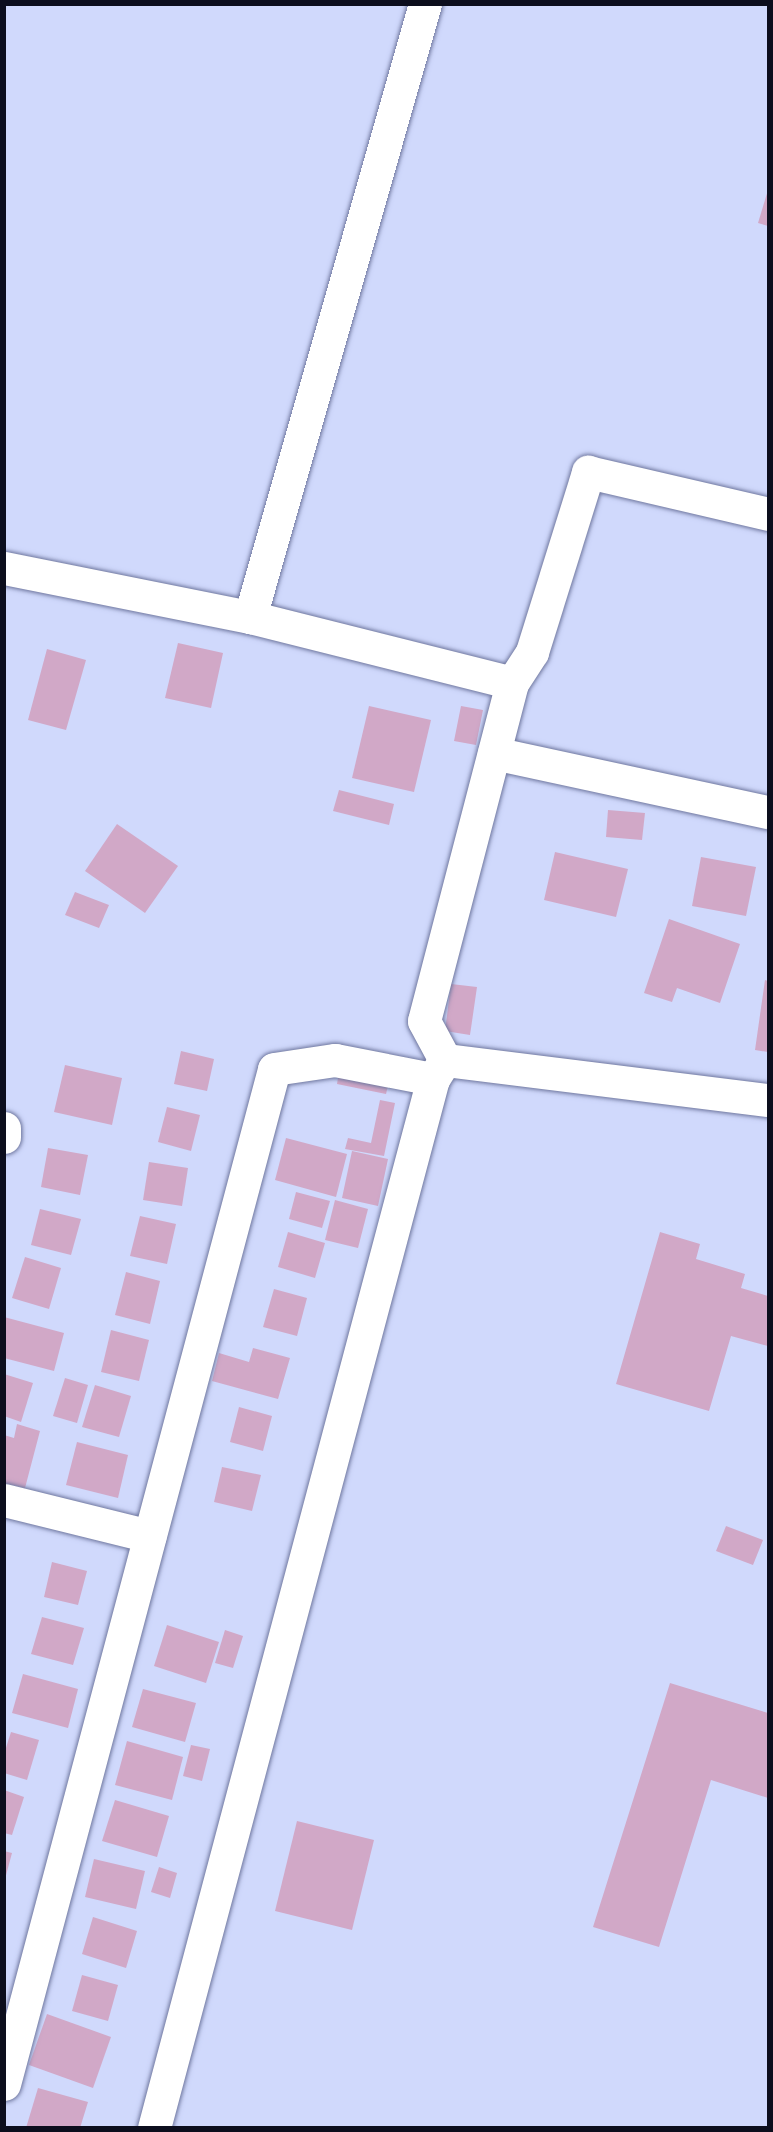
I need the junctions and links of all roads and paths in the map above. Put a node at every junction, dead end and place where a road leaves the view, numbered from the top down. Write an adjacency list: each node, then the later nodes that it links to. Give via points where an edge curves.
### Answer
1 (425, 4): 4 (street)
2 (768, 514): 5 (street, via 588,472 532,652)
3 (4, 568): 4 (street)
4 (250, 617): 5 (street)
5 (513, 683): 6 (street)
6 (494, 753): 7 (street); 8 (street, via 424,1021)
7 (768, 812)
8 (439, 1069): 9 (street); 13 (street, via 335,1060 274,1069); 15 (street)
9 (768, 1100)
10 (4, 1128): 11 (street)
11 (4, 1137)
12 (4, 1500): 13 (street)
13 (150, 1536): 14 (street)
14 (4, 2084)
15 (154, 2127)

